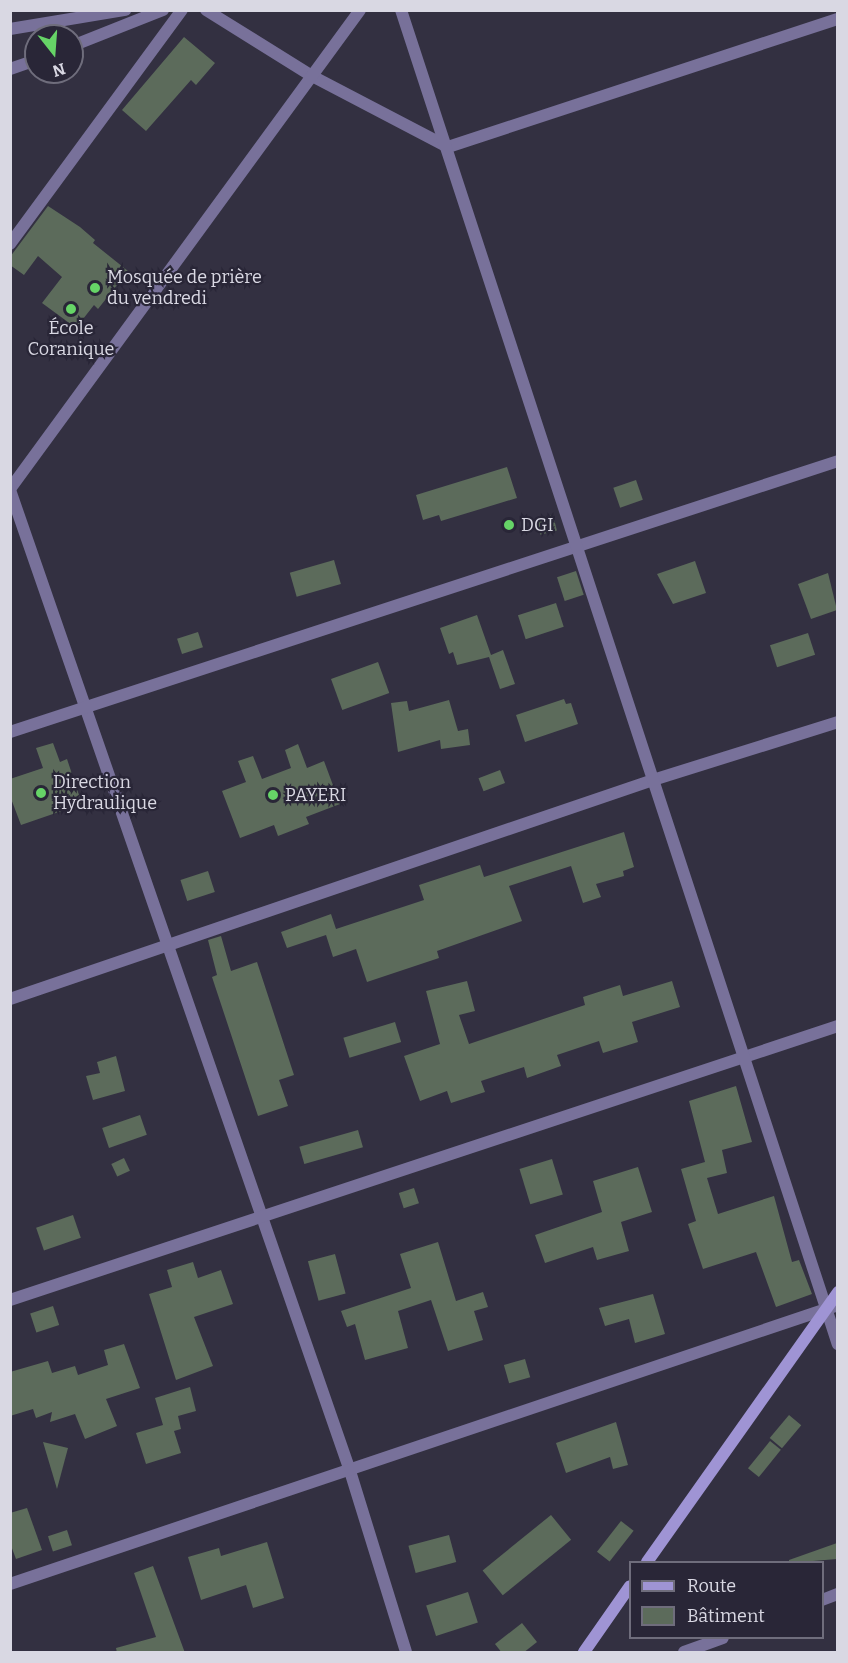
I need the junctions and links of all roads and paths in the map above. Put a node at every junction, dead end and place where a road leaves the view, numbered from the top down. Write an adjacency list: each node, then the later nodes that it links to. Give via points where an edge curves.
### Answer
1 (125, 10): 8 (street)
2 (163, 10): 9 (street)
3 (182, 10): 12 (street)
4 (206, 10): 10 (street)
5 (360, 10): 10 (street)
6 (401, 10): 11 (street)
7 (837, 20): 11 (street)
8 (10, 29)
9 (84, 41)
10 (312, 76): 11 (street); 14 (street)
11 (448, 147): 15 (street)
12 (10, 244)
13 (837, 461): 15 (street)
14 (10, 490): 16 (street)
15 (578, 543): 16 (street); 19 (street)
16 (87, 711): 18 (street); 20 (street)
17 (837, 722): 19 (street)
18 (10, 732)
19 (653, 780): 20 (street); 23 (street)
20 (168, 945): 21 (street); 24 (street)
21 (10, 999)
22 (837, 1026): 23 (street)
23 (743, 1058): 24 (street); 27 (street)
24 (262, 1217): 26 (street); 29 (street)
25 (837, 1292): 27 (main road)
26 (10, 1300)
27 (831, 1306): 28 (street); 29 (street); 30 (main road)
28 (837, 1344)
29 (350, 1471): 31 (street); 34 (street)
30 (648, 1561)
31 (10, 1584)
32 (629, 1587): 35 (main road)
33 (720, 1639): 36 (street)
34 (406, 1653)
35 (584, 1653)
36 (684, 1653)

